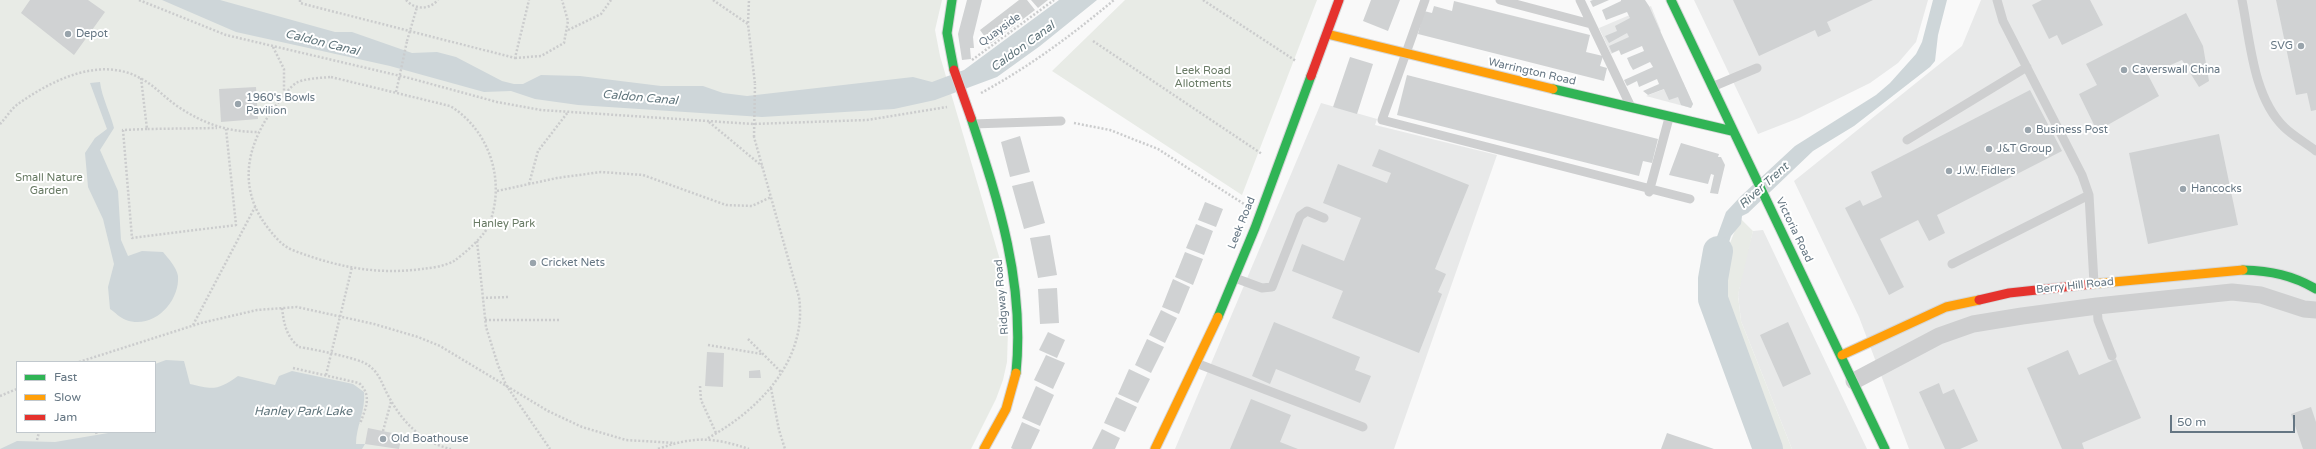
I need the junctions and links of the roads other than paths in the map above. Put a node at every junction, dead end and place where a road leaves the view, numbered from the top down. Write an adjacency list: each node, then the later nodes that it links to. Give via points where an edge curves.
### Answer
1 (952, 0): 17 (main road, Ridgway Road, bridge, via 947,33 954,70)
2 (1339, 0): 10 (main road, Leek Road)
3 (1425, 0): 11 (lane)
4 (1500, 0): 9 (lane)
5 (1580, 0): 9 (lane)
6 (1671, 0): 14 (main road, Victoria Road)
7 (1997, 0): 12 (lane, via 2003,21)
8 (2242, 0): 21 (lane, via 2259,85 2268,107 2284,127)
9 (1591, 24): 15 (lane)
10 (1326, 34): 11 (main road, Warrington Road); 27 (main road, Leek Road)
11 (1405, 54): 15 (main road, Warrington Road); 22 (lane, via 1382,120)
12 (2027, 67): 20 (lane); 23 (lane, via 2082,175)
13 (1757, 68): 14 (lane)
14 (1712, 87): 19 (main road, Victoria Road)
15 (1632, 108): 16 (main road, Warrington Road)
16 (1670, 118): 19 (main road, Warrington Road); 22 (lane)
17 (972, 121): 18 (lane); 37 (main road, Ridgway Road, via 1009,246 1015,279 1018,324 1018,356 1012,389 1006,408)
18 (1061, 121)
19 (1732, 130): 32 (main road, Victoria Road)
20 (1906, 140)
21 (2316, 151)
22 (1649, 190): 24 (lane)
23 (2089, 196): 26 (lane); 28 (lane)
24 (1690, 199)
25 (1324, 218): 27 (lane, via 1307,211 1300,216 1272,287 1262,288)
26 (1952, 264)
27 (1233, 277): 34 (main road, Leek Road)
28 (2094, 284): 29 (main road, Berry Hill Road, via 2232,268 2272,271 2299,279); 32 (main road, Berry Hill Road, via 2009,293 1946,307)
29 (2316, 288)
30 (2097, 306): 31 (street, Berry Hill Road, via 2232,292 2261,295 2304,310); 33 (lane, via 2098,320); 35 (street, Berry Hill Road, via 1973,324 1939,336)
31 (2316, 310)
32 (1842, 355): 35 (main road, Victoria Road)
33 (2112, 356)
34 (1196, 363): 36 (lane); 38 (main road, Leek Road)
35 (1854, 381): 39 (main road, Victoria Road)
36 (1363, 426)
37 (984, 449)
38 (1155, 449)
39 (1885, 449)

